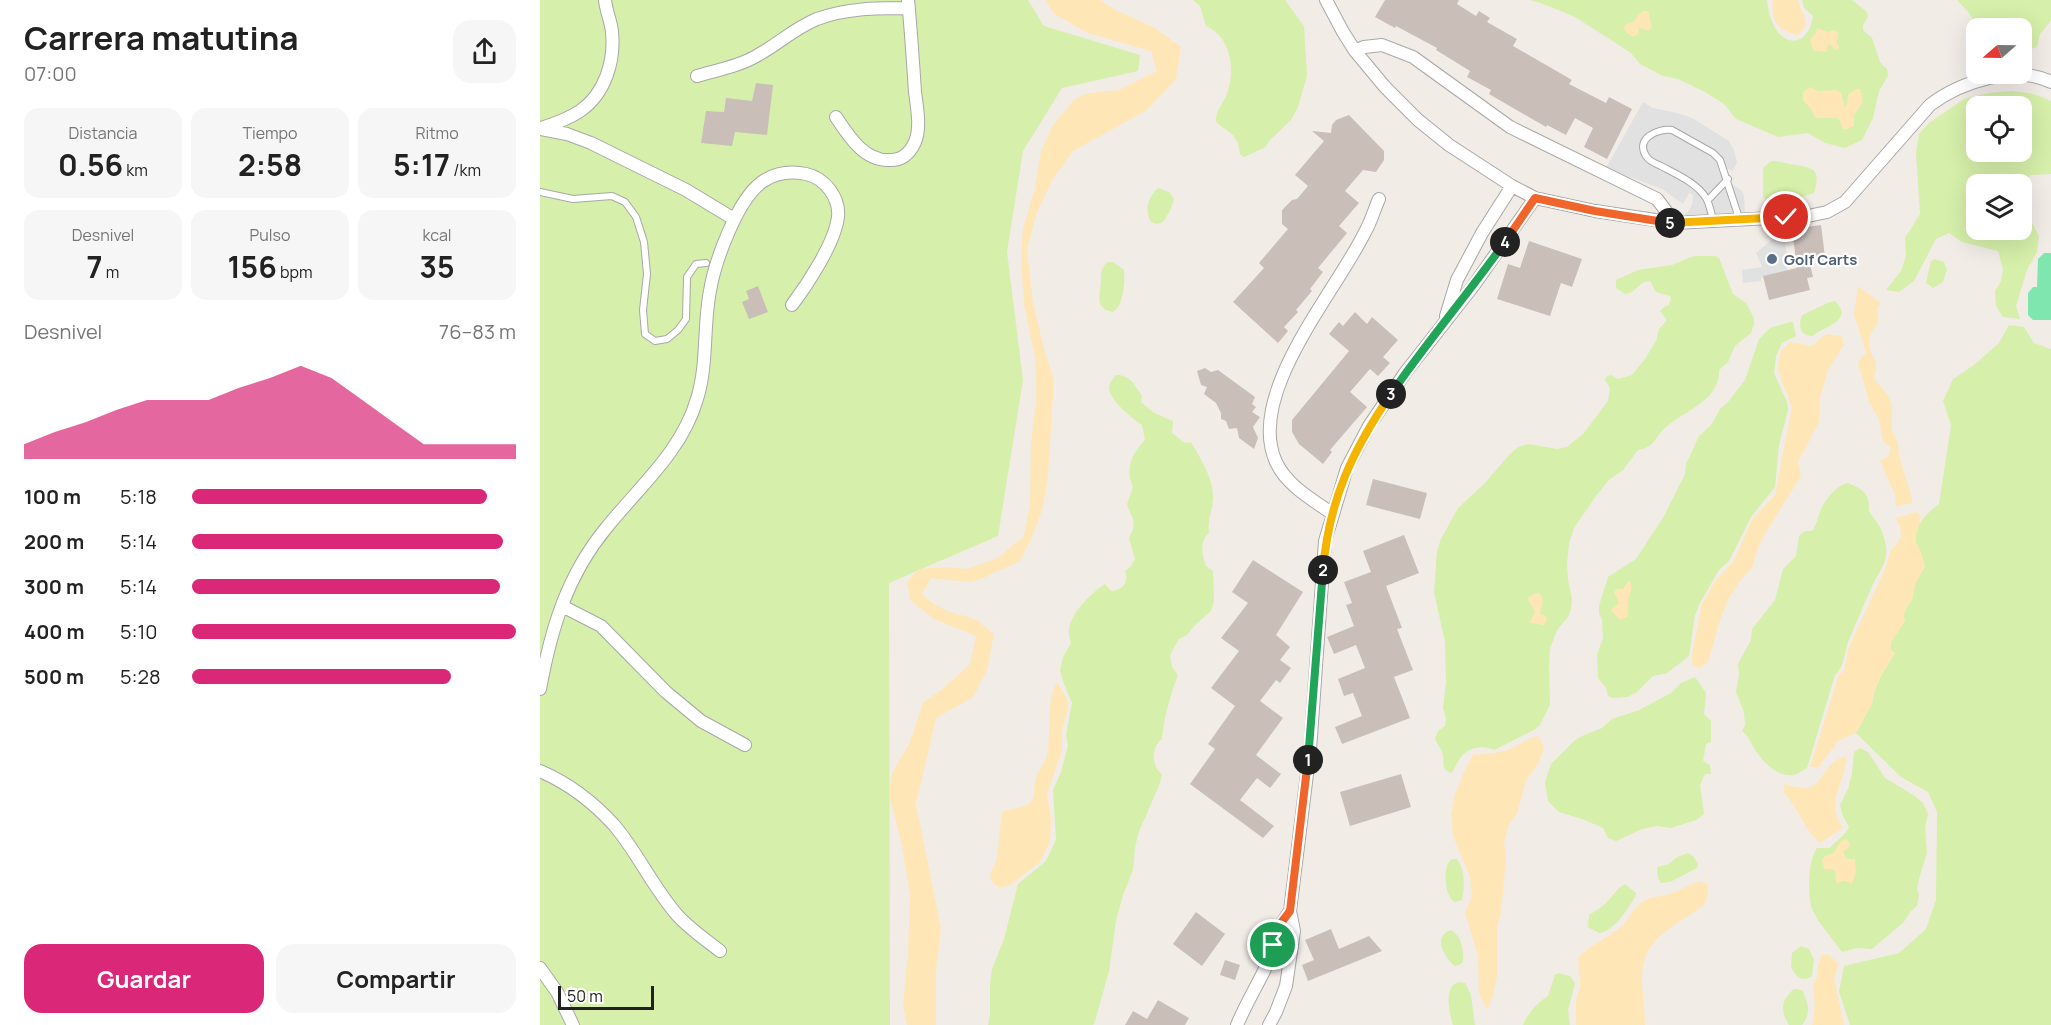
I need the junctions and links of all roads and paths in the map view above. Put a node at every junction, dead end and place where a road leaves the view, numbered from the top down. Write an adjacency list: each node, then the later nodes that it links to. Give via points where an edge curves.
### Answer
1 (605, 0): 8 (street, via 613,53 602,87 580,111)
2 (1326, 0): 4 (street)
3 (908, 4): 5 (street, via 818,19 791,31 755,57); 7 (street, via 917,118 916,141 908,154 879,161 864,152)
4 (1356, 51): 10 (street, via 1418,120); 18 (street, via 1382,45 1413,57 1510,128 1657,200)
5 (697, 76)
6 (2051, 82): 15 (street, via 2013,75 1954,89 1930,105 1836,208 1808,216)
7 (836, 117)
8 (540, 129): 16 (street, via 591,143 686,190)
9 (1728, 179): 14 (lane); 14 (lane, via 1713,153 1671,130 1650,135 1644,148 1650,161 1694,185); 15 (lane)
10 (1512, 186): 12 (street); 21 (street, via 1457,280)
11 (540, 192): 19 (lane, via 573,199 612,196 625,202 636,218 644,242 645,334 655,341 667,339 686,319 687,277 696,264)
12 (1535, 198): 18 (street); 21 (street)
13 (1379, 199): 22 (street, via 1365,232 1278,385 1270,420 1270,443 1276,463 1289,482)
14 (1708, 200): 17 (lane)
15 (1740, 218): 17 (street)
16 (734, 219): 20 (street, via 761,182 779,174 806,174 830,190 838,218 815,271); 23 (street, via 716,262 698,398 686,429 655,473 587,554)
17 (1713, 220): 18 (street)
18 (1675, 223)
19 (706, 263)
20 (792, 306)
21 (1442, 326): 22 (street, via 1369,426 1347,468)
22 (1333, 514): 27 (street, via 1326,541 1310,750)
23 (562, 606): 24 (street, via 550,639); 25 (street, via 601,626 666,693 701,721)
24 (540, 689)
25 (745, 744)
26 (540, 771): 28 (street, via 584,796 614,826 679,917)
27 (1290, 911): 31 (street, via 1281,923); 32 (street, via 1294,931 1286,986)
28 (720, 951)
29 (540, 968): 30 (street)
30 (573, 1025)
31 (1238, 1025)
32 (1269, 1025)

